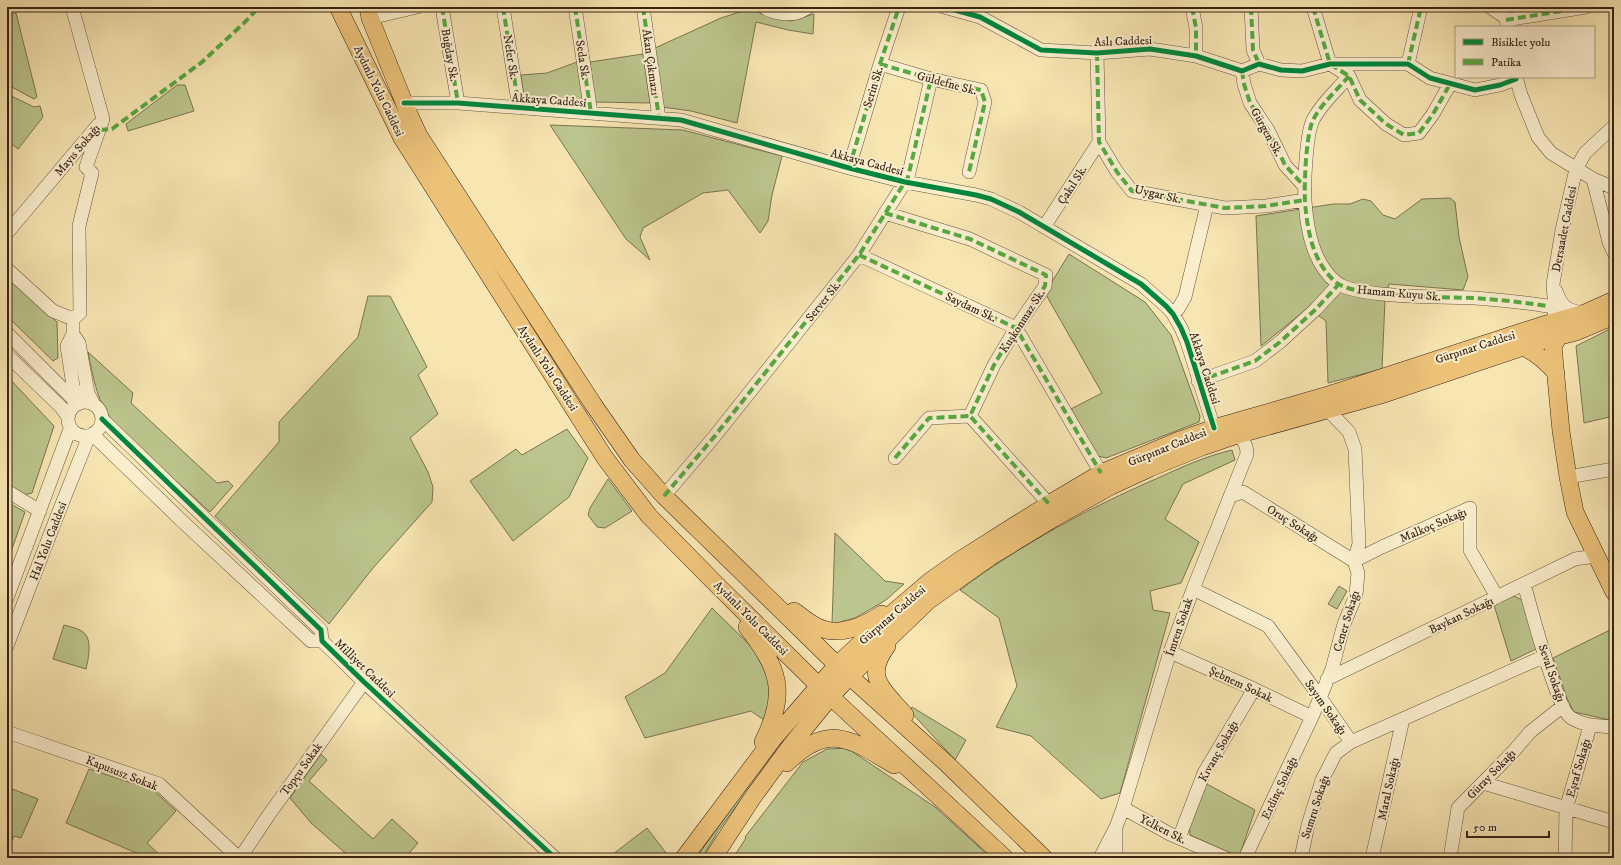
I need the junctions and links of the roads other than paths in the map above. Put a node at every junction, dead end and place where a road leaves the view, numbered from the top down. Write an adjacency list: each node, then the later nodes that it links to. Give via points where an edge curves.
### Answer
1 (72, 7): 36 (street, Mayıs Sokağı)
2 (338, 7): 98 (main road, Aydınlı Yolu Caddesi, via 402,138 605,458 649,516)
3 (417, 7): 18 (street)
4 (442, 7): 32 (street, Buğday Sk.)
5 (503, 7): 33 (street, Nefer Sk.)
6 (575, 7): 34 (street, Seda Sk.)
7 (643, 7): 35 (street, Akan Çıkmazı)
8 (764, 7): 9 (street, via 782,13 797,13)
9 (809, 7)
10 (899, 7): 22 (street, Serin Sk.)
11 (944, 7): 20 (street, Aslı Caddesi, via 980,17 1041,50)
12 (1192, 7): 21 (street, via 1196,28)
13 (1251, 7): 23 (street, via 1253,50)
14 (1313, 7): 24 (street)
15 (1421, 7): 25 (street)
16 (1490, 7): 19 (street, via 1506,18)
17 (1586, 7): 19 (street)
18 (369, 12): 31 (main road, Aydınlı Yolu Caddesi)
19 (1507, 24)
20 (1097, 53): 21 (street, Aslı Caddesi, via 1150,49); 38 (street, Uygar Sk.)
21 (1196, 56): 26 (street, Aslı Caddesi)
22 (880, 64): 29 (street, Güldefne Sk.); 39 (street, Serin Sk.)
23 (1259, 64): 24 (street, via 1281,70 1302,71); 26 (street)
24 (1330, 64): 25 (street); 27 (street)
25 (1408, 64): 30 (street, via 1430,78)
26 (1242, 71): 44 (street, Gürgen Sk., via 1250,102 1285,164)
27 (1349, 76): 30 (street, via 1360,100 1386,124 1404,135 1420,133); 44 (street, Hamam Kuyu Sk., via 1312,122)
28 (1516, 78): 30 (street, via 1500,85 1475,90); 40 (street, via 1538,137 1550,153)
29 (931, 79): 41 (street, Güldefne Sk., via 981,90 985,102); 43 (street, Server Sk.)
30 (1450, 84)
31 (404, 103): 32 (street, Akkaya Caddesi); 89 (main road, Aydınlı Yolu Caddesi, via 419,136 593,404 632,460)
32 (458, 103): 33 (street, Akkaya Caddesi)
33 (519, 108): 34 (street, Akkaya Caddesi)
34 (591, 113): 35 (street, Akkaya Caddesi)
35 (659, 118): 39 (street, Akkaya Caddesi, via 691,122)
36 (103, 119): 50 (street, Mayıs Sokağı); 60 (street, via 86,167 92,172 79,226 80,313)
37 (1614, 126): 40 (street, Dersaadet Caddesi, via 1585,153)
38 (1099, 142): 47 (street, Uygar Sk., via 1132,191); 49 (street, Çakıl Sk.)
39 (849, 168): 43 (street, Akkaya Caddesi)
40 (1576, 170): 42 (street); 55 (street, Dersaadet Caddesi)
41 (969, 172)
42 (1592, 179): 45 (street); 51 (street)
43 (905, 182): 48 (street, Server Sk.); 49 (street, Akkaya Caddesi, via 976,195 1019,212)
44 (1304, 186): 46 (street, Hamam Kuyu Sk.)
45 (1614, 188)
46 (1305, 200): 47 (street, Uygar Sk., via 1266,206 1225,208); 54 (street, Hamam Kuyu Sk., via 1313,248 1326,271)
47 (1207, 205): 58 (street, via 1186,297)
48 (885, 213): 52 (street, Server Sk.); 62 (street, Kuşkonmaz Sk., via 970,239 1046,275 1045,286)
49 (1044, 227): 58 (street, Akkaya Caddesi, via 1141,284)
50 (7, 233)
51 (1614, 253)
52 (859, 255): 62 (street, Saydam Sk.); 89 (street, Server Sk.)
53 (7, 269): 60 (street, via 53,312)
54 (1339, 284): 57 (street, Hamam Kuyu Sk., via 1356,290 1391,294 1476,298); 70 (street, via 1316,309 1255,361)
55 (1553, 284): 57 (street); 61 (street, via 1560,302 1572,311); 66 (street, Dersaadet Caddesi)
56 (1614, 300): 61 (main road, Gürpınar Caddesi)
57 (1547, 306): 63 (street)
58 (1173, 314): 70 (street, Akkaya Caddesi, via 1187,342)
59 (1614, 316): 61 (main road, Gürpınar Caddesi)
60 (73, 320): 65 (street)
61 (1578, 321): 66 (main road, Gürpınar Caddesi); 79 (main road, Dersaadet Caddesi, via 1563,346)
62 (1016, 328): 74 (street, Kuşkonmaz Sk., via 994,365); 86 (street)
63 (1529, 330): 66 (main road, Gürpınar Caddesi); 77 (main road, Gürpınar Caddesi, via 1325,396)
64 (7, 333): 71 (street)
65 (73, 334): 71 (street, via 67,346 73,386); 72 (street, via 79,343 88,393)
66 (1554, 336): 67 (main road, Gürpınar Caddesi); 69 (main road, Dersaadet Caddesi)
67 (1523, 347): 69 (main road, via 1534,352); 73 (main road, Gürpınar Caddesi)
68 (7, 355): 76 (street, via 61,407)
69 (1556, 372): 79 (main road, Dersaadet Caddesi)
70 (1198, 381): 77 (street, Akkaya Caddesi)
71 (79, 403): 72 (street, via 89,402); 76 (street, via 73,407)
72 (94, 405): 75 (street)
73 (1329, 411): 78 (main road, Gürpınar Caddesi); 94 (street, Cener Sokağı, via 1349,432 1355,449 1359,544)
74 (970, 416): 84 (street, via 929,418); 91 (street)
75 (102, 419): 80 (street, via 98,429); 104 (street, Milliyet Caddesi, via 321,630)
76 (69, 423): 80 (street, via 79,435); 92 (street, Hal Yolu Caddesi)
77 (1214, 428): 81 (street); 83 (street); 86 (main road, Gürpınar Caddesi)
78 (1264, 428): 81 (main road, Gürpınar Caddesi); 82 (street, İmren Sokak, via 1252,439)
79 (1561, 431): 87 (main road, Dersaadet Caddesi)
80 (91, 435): 104 (street, Milliyet Caddesi, via 311,641); 105 (street, Hal Yolu Caddesi)
81 (1237, 435): 82 (street, via 1245,442); 83 (main road, Gürpınar Caddesi)
82 (1247, 454): 90 (street, İmren Sokak)
83 (1176, 457): 103 (main road, Gürpınar Caddesi, via 1111,486 990,557 928,602)
84 (895, 458)
85 (1614, 469): 87 (street)
86 (1101, 474): 91 (main road, Gürpınar Caddesi)
87 (1568, 477): 93 (main road, Dersaadet Caddesi, via 1575,512)
88 (7, 491): 92 (street)
89 (664, 496): 95 (main road, Aydınlı Yolu Caddesi)
90 (1230, 496): 94 (street, Oruç Sokağı, via 1243,492); 99 (street, İmren Sokak)
91 (1049, 504): 96 (main road, Gürpınar Caddesi)
92 (40, 511): 102 (street, Hal Yolu Caddesi)
93 (1596, 556): 97 (street, Baykan Sokağı, via 1575,559); 100 (main road, Dersaadet Caddesi)
94 (1354, 561): 101 (street, Malkoç Sokağı, via 1470,508 1470,550); 110 (street, Cener Sokağı, via 1358,573 1356,595)
95 (744, 574): 96 (main road, via 813,624 832,631 857,628 870,622); 108 (main road, Aydınlı Yolu Caddesi)
96 (930, 582): 108 (main road, Gürpınar Caddesi)
97 (1524, 584): 101 (street, Baykan Sokağı); 107 (street, Seval Sokağı)
98 (716, 585): 112 (main road, Aydınlı Yolu Caddesi); 124 (main road, via 760,644 772,665 776,680 774,717)
99 (1193, 589): 106 (street, İmren Sokak); 115 (street, Sayım Sokağı, via 1268,626)
100 (1614, 592)
101 (1498, 597): 110 (street, Baykan Sokağı)
102 (7, 598)
103 (901, 626): 109 (main road, Gürpınar Caddesi); 123 (main road, via 878,658 878,682)
104 (322, 641): 111 (street, Milliyet Caddesi)
105 (7, 646)
106 (1170, 652): 113 (street, Şebnem Sokak); 128 (street, İmren Sokak)
107 (1545, 656): 116 (street, Seval Sokağı); 118 (street, Sayım Sokağı)
108 (837, 665): 109 (main road, Aydınlı Yolu Caddesi); 112 (main road, Gürpınar Caddesi)
109 (849, 677): 114 (main road, Gürpınar Caddesi); 123 (main road)
110 (1327, 679): 115 (street, Cener Sokağı)
111 (364, 682): 133 (street, Topçu Sokak); 134 (street, Milliyet Caddesi)
112 (818, 685): 114 (main road, Aydınlı Yolu Caddesi); 124 (main road, Gürpınar Caddesi)
113 (1254, 689): 117 (street, Şebnem Sokak); 132 (street, Kıvanç Sokağı, via 1204,774)
114 (831, 696): 126 (main road); 127 (main road, Gürpınar Caddesi)
115 (1320, 697): 117 (street, Cener Sokağı); 122 (street, Sayım Sokağı)
116 (1563, 706): 119 (street, Seval Sokağı, via 1569,716); 125 (street, Güray Sokağı, via 1530,732)
117 (1312, 718): 142 (street, Erdinç Sokağı)
118 (1403, 719): 122 (street, Sayım Sokağı); 144 (street, Maral Sokağı)
119 (1590, 726): 120 (street, Seval Sokağı); 129 (street, Eşraf Sokağı)
120 (1614, 727)
121 (7, 732): 133 (street, Kapususz Sokak, via 159,784)
122 (1351, 742): 143 (street, Sumru Sokağı, via 1336,753 1322,780)
123 (946, 763): 138 (main road)
124 (747, 773): 135 (main road)
125 (1483, 783): 129 (street); 145 (street, Güray Sokağı, via 1458,808)
126 (931, 788): 127 (main road, via 857,743 835,738 823,739 798,752); 137 (main road)
127 (753, 797): 136 (main road)
128 (1123, 808): 131 (street, İmren Sokak); 132 (street, Yelken Sk.)
129 (1566, 809): 130 (street); 146 (street, Eşraf Sokağı)
130 (1614, 822)
131 (1116, 827): 139 (street, İmren Sokak); 140 (street, İmren Sokak)
132 (1179, 838): 141 (street, Yelken Sk.)
133 (240, 858)
134 (555, 858)
135 (684, 858)
136 (713, 858)
137 (1006, 858)
138 (1044, 858)
139 (1100, 858)
140 (1116, 858)
141 (1224, 858)
142 (1246, 858)
143 (1300, 858)
144 (1372, 858)
145 (1450, 858)
146 (1565, 858)

